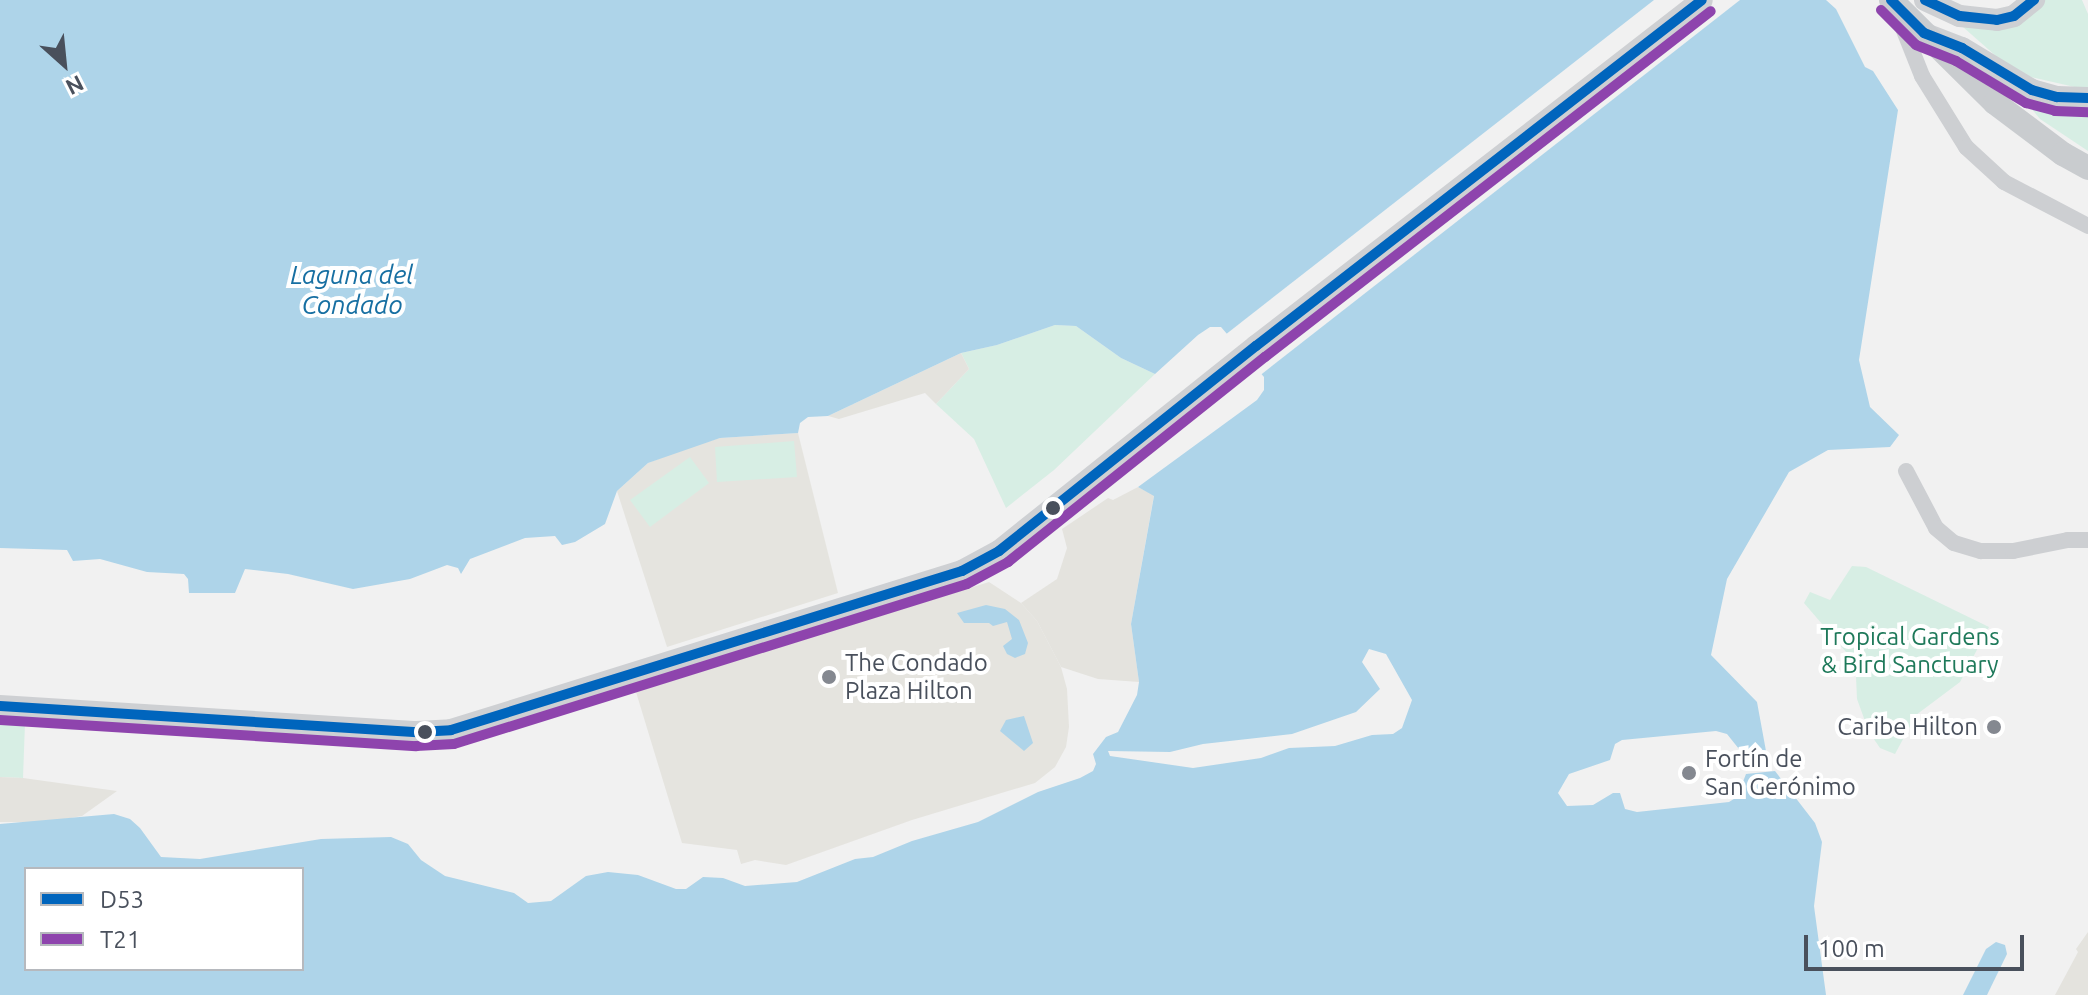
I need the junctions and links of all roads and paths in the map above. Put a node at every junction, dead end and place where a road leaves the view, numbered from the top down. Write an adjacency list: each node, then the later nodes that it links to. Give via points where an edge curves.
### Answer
1 (1702, 0): 11 (street, via 999,551 962,571 451,730)
2 (1925, 0): 3 (street, via 1960,16 1997,20 2014,16)
3 (2034, 0)
4 (1892, 1): 5 (main road); 8 (street, via 1922,76 1966,147 2004,182)
5 (1924, 33): 6 (street, via 1962,48 2032,90); 7 (main road, via 1995,103)
6 (2088, 98)
7 (2088, 168)
8 (2088, 226)
9 (1906, 471): 10 (street, via 1936,528 1954,543 1981,551 2013,551)
10 (2088, 540)
11 (0, 706)

